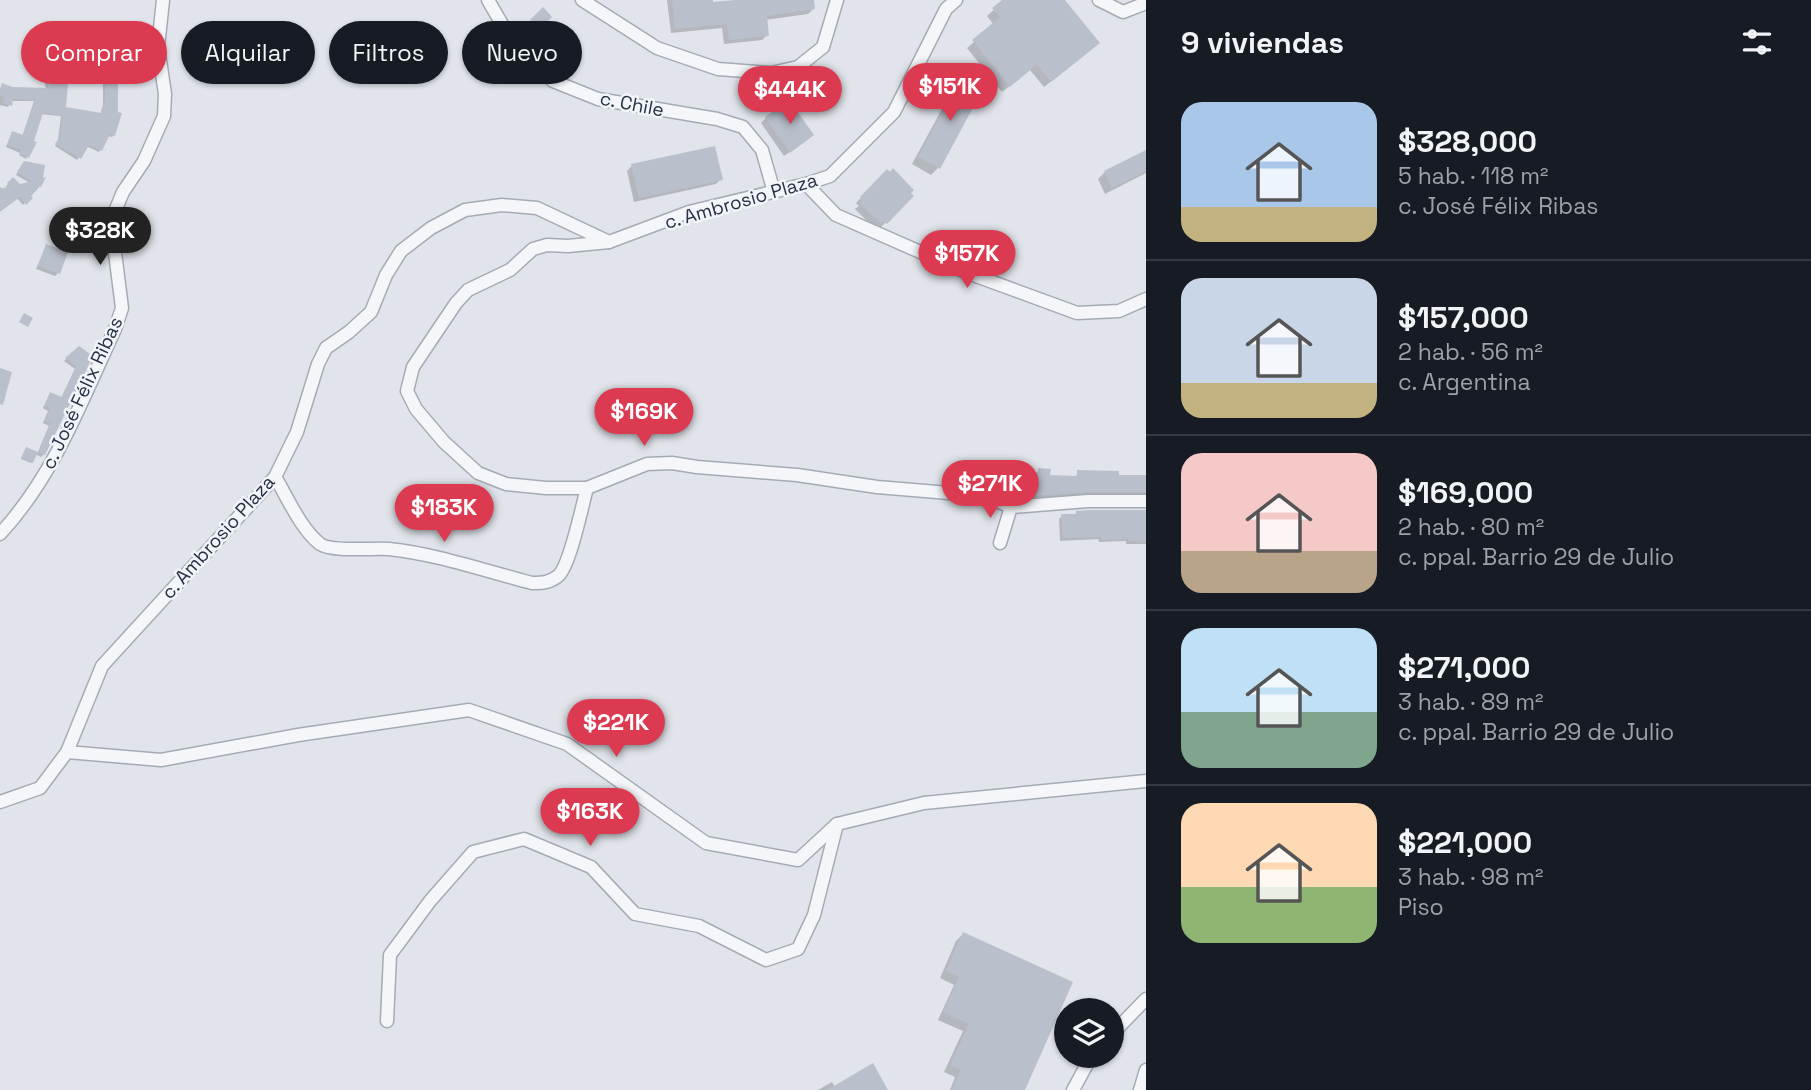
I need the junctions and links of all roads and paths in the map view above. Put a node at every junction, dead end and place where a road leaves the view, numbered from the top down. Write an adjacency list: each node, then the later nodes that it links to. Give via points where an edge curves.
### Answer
1 (163, 0): 16 (street, c. José Félix Ribas, via 158,47 164,116 111,221 122,308 116,329 46,474)
2 (488, 0): 9 (street, c. Chile, via 514,46 553,81 597,99 743,127 762,150)
3 (582, 0): 4 (street, via 657,48 718,69 771,73 797,67 823,47)
4 (837, 0)
5 (957, 0): 8 (street, c. Ambrosio Plaza, via 946,9 894,112 830,176)
6 (1099, 0): 7 (street, via 1123,12)
7 (1146, 4)
8 (806, 184): 9 (street, c. Ambrosio Plaza); 11 (street, via 836,215 968,273 1077,313 1119,311)
9 (774, 192): 10 (street, c. Ambrosio Plaza, via 689,212)
10 (609, 242): 12 (street, c. Ambrosio Plaza, via 537,208 502,205 465,210 431,228 401,251 371,312 326,348 297,432); 13 (street, via 533,248 510,270 468,290 414,367 407,391 444,442 478,473 506,484)
11 (1146, 299)
12 (275, 477): 13 (street, via 321,545 392,550 532,583 545,583 560,575); 18 (street, c. Ambrosio Plaza, via 102,666)
13 (587, 488): 15 (street, via 647,464 672,463 985,496)
14 (1146, 501): 15 (street)
15 (1011, 507): 17 (street)
16 (0, 534)
17 (1000, 543)
18 (67, 752): 20 (street, c. Ambrosio Plaza, via 40,788); 21 (street, via 161,760 469,710 567,744 706,843 798,860)
19 (1146, 780): 21 (street, via 924,803)
20 (0, 802)
21 (837, 824): 23 (street, via 814,915 798,949 766,960 699,926 635,914 591,867 524,839 473,852 390,956)
22 (1146, 999): 24 (street)
23 (387, 1021)
24 (1124, 1022)
25 (1085, 1068): 27 (street)
26 (1146, 1070): 28 (street)
27 (1073, 1090)
28 (1140, 1090)

